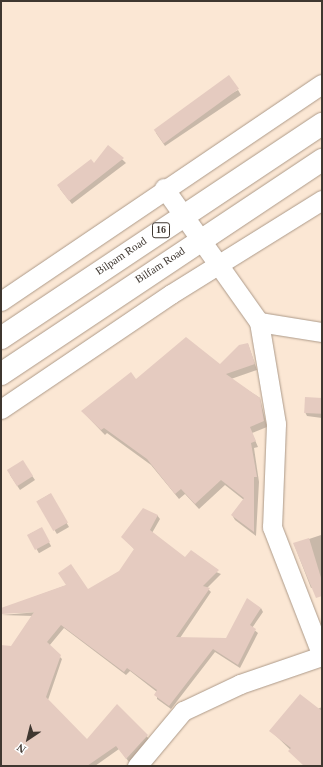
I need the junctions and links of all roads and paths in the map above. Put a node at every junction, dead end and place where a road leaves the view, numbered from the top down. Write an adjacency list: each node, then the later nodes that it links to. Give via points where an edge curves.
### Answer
1 (322, 84): 4 (street)
2 (322, 124): 6 (main road, Bilpam Road / 16)
3 (322, 160): 7 (main road, Bilfam Road)
4 (164, 188): 6 (street); 9 (street)
5 (322, 200): 8 (street)
6 (183, 215): 7 (street); 12 (main road, Bilpam Road / 16)
7 (200, 239): 8 (street); 13 (main road, Bilfam Road)
8 (217, 266): 10 (street); 14 (street)
9 (1, 301)
10 (259, 322): 11 (street); 15 (street, via 276,424 272,527)
11 (322, 332)
12 (1, 338)
13 (1, 374)
14 (1, 410)
15 (322, 656): 16 (street, via 240,684 183,711)
16 (137, 766)

